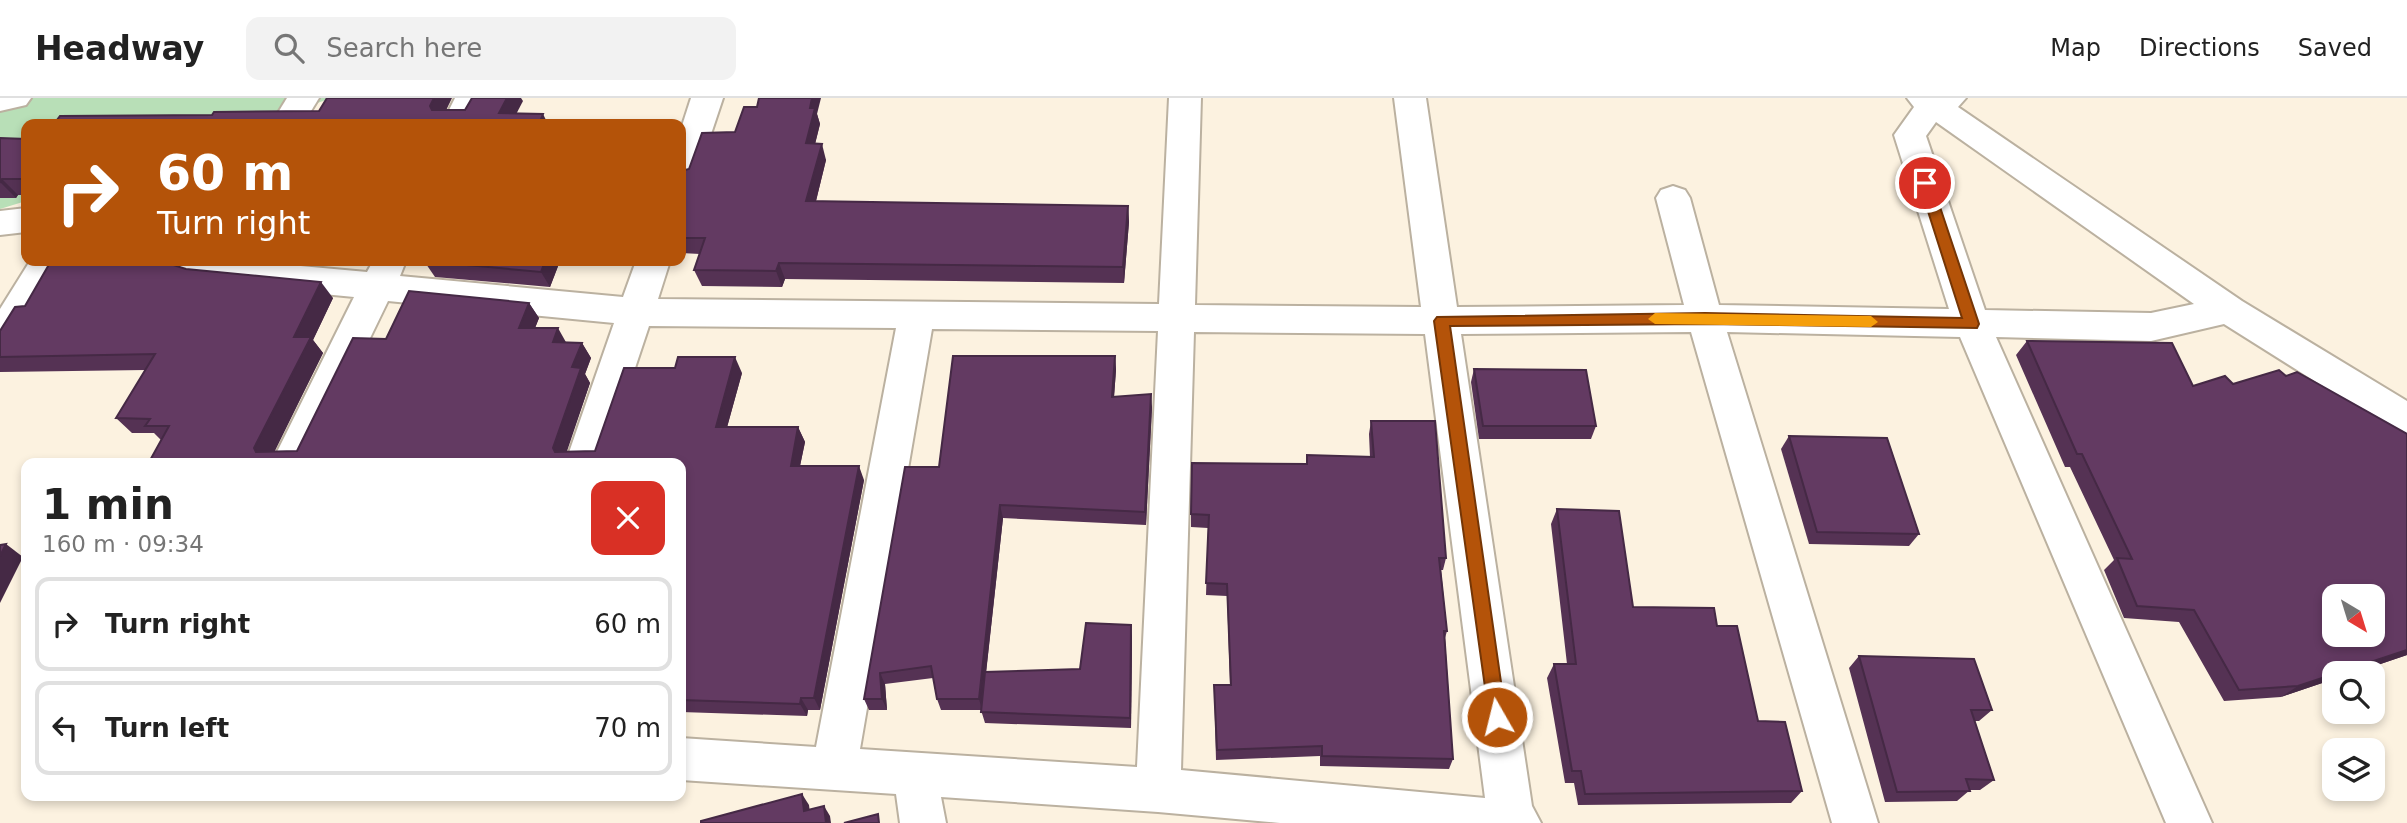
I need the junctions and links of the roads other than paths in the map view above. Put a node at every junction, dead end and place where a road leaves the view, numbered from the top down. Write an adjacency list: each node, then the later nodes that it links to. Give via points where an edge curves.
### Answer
1 (15, 98): 8 (street)
2 (303, 98): 9 (street)
3 (471, 98): 10 (street)
4 (707, 98): 11 (street)
5 (1185, 98): 22 (street)
6 (1410, 98): 24 (street)
7 (1935, 100): 19 (street); 25 (street, via 1910,135)
8 (0, 101)
9 (290, 119)
10 (460, 119)
11 (686, 162)
12 (1673, 198): 23 (street)
13 (21, 221): 14 (street)
14 (0, 223)
15 (45, 266): 26 (street)
16 (255, 266): 18 (street)
17 (651, 266): 20 (street)
18 (384, 273): 20 (street); 28 (street)
19 (2229, 310): 25 (street, via 2151,327); 27 (street)
20 (636, 312): 21 (street); 29 (street)
21 (916, 316): 22 (street); 31 (street)
22 (1177, 317): 24 (street); 33 (street)
23 (1705, 318): 24 (street); 25 (street); 37 (street)
24 (1442, 321): 34 (street)
25 (1972, 324): 38 (street)
26 (0, 339)
27 (2407, 420)
28 (293, 458)
29 (586, 458)
30 (686, 759): 31 (street)
31 (834, 769): 32 (street)
32 (915, 774): 33 (street); 35 (street)
33 (1158, 790): 34 (street)
34 (1511, 822): 36 (street)
35 (923, 823)
36 (1518, 823)
37 (1855, 823)
38 (2189, 823)

